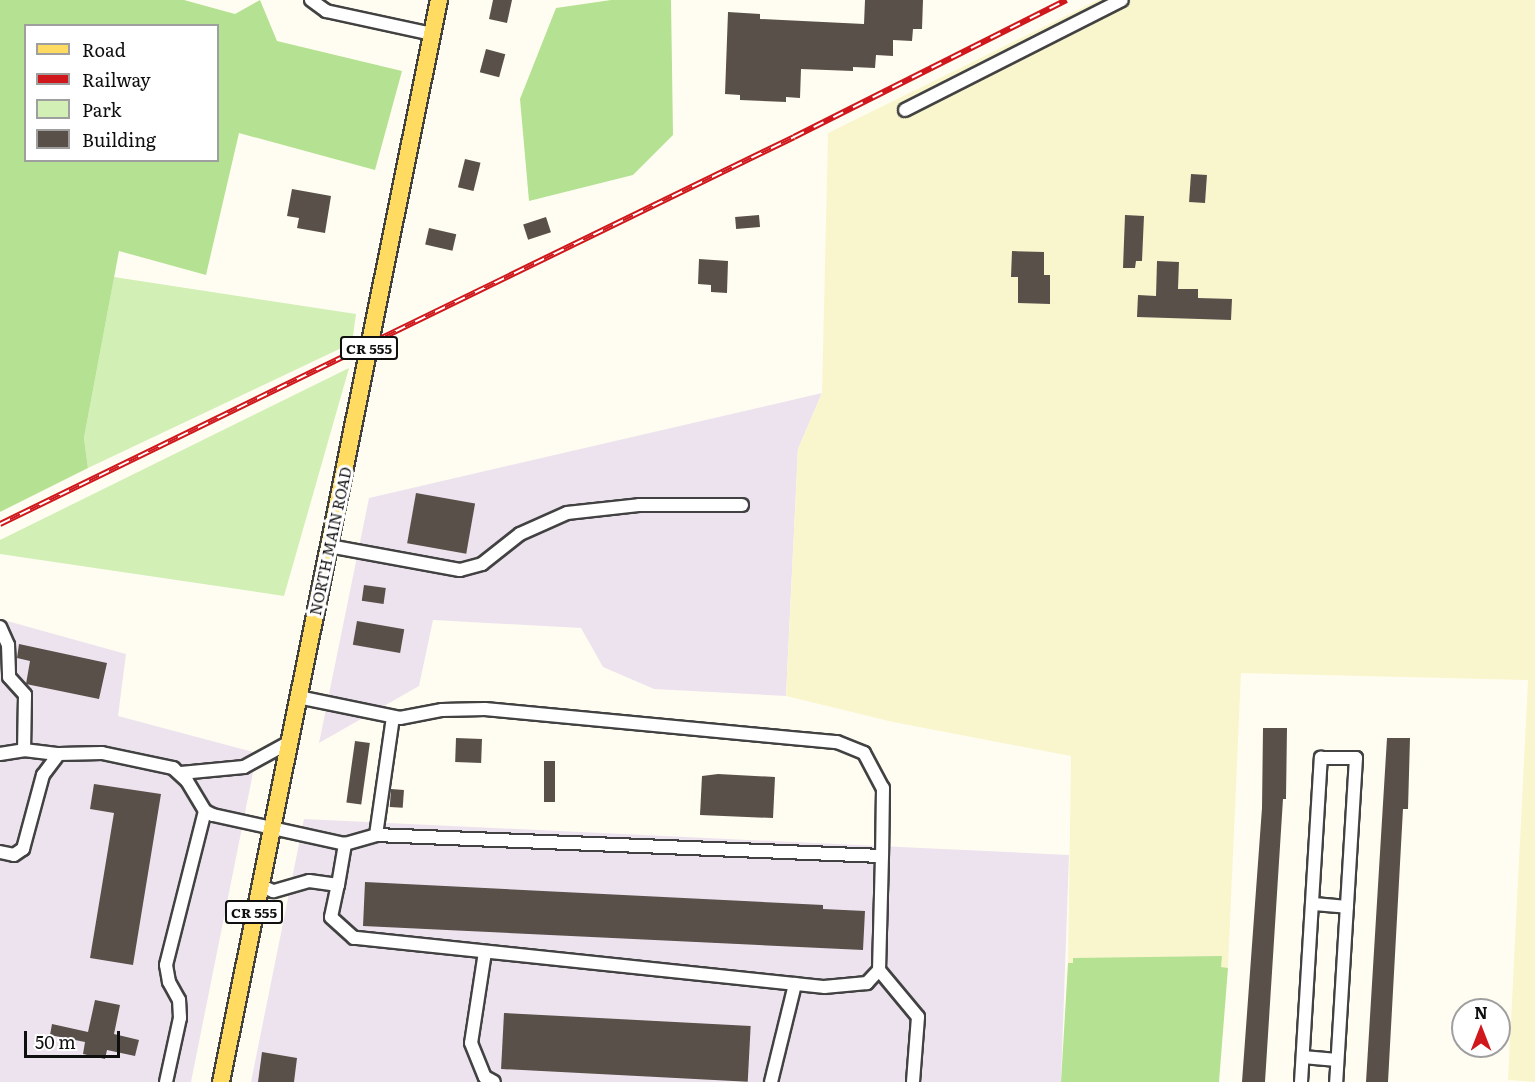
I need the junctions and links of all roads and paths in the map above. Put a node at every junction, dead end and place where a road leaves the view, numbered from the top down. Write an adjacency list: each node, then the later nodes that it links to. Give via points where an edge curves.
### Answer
1 (311, 0): 4 (street, via 326,10)
2 (439, 0): 4 (main road, NORTH MAIN ROAD / CR 555)
3 (1122, 0): 5 (street)
4 (432, 34): 7 (main road, NORTH MAIN ROAD / CR 555)
5 (905, 110)
6 (742, 505): 7 (street, via 639,505 567,513 520,534 482,564 460,570)
7 (329, 546): 9 (main road, NORTH MAIN ROAD / CR 555)
8 (0, 627): 12 (street, via 8,645 9,677 25,695)
9 (298, 697): 10 (street); 11 (main road, NORTH MAIN ROAD / CR 555)
10 (393, 717): 18 (street); 21 (street, via 485,710 837,742 864,753 883,788)
11 (288, 743): 15 (street, via 244,767); 17 (main road, NORTH MAIN ROAD / CR 555)
12 (24, 750): 13 (street); 14 (street)
13 (0, 753)
14 (59, 754): 15 (street, via 102,753); 20 (street, via 43,775 23,849 14,855)
15 (181, 773): 16 (street)
16 (205, 811): 17 (street, via 223,819); 31 (street, via 166,965 169,982 179,1000 180,1018)
17 (270, 825): 19 (street); 22 (main road, NORTH MAIN ROAD / CR 555)
18 (376, 836): 19 (street); 21 (street)
19 (345, 844): 23 (street)
20 (0, 852)
21 (882, 856): 27 (street)
22 (259, 885): 23 (street, via 273,891 309,881); 32 (main road, NORTH MAIN ROAD / CR 555)
23 (338, 885): 26 (street, via 331,916 354,938)
24 (1314, 904): 25 (street); 25 (street, via 1321,758 1356,758); 29 (street)
25 (1347, 907): 30 (street)
26 (485, 952): 28 (street); 33 (street, via 471,1043 485,1077)
27 (879, 970): 28 (street, via 867,983 824,987); 35 (street, via 918,1017)
28 (795, 984): 34 (street)
29 (1303, 1057): 30 (street); 36 (street)
30 (1337, 1060): 37 (street)
31 (166, 1082)
32 (221, 1082)
33 (494, 1082)
34 (771, 1082)
35 (913, 1082)
36 (1301, 1082)
37 (1336, 1082)

